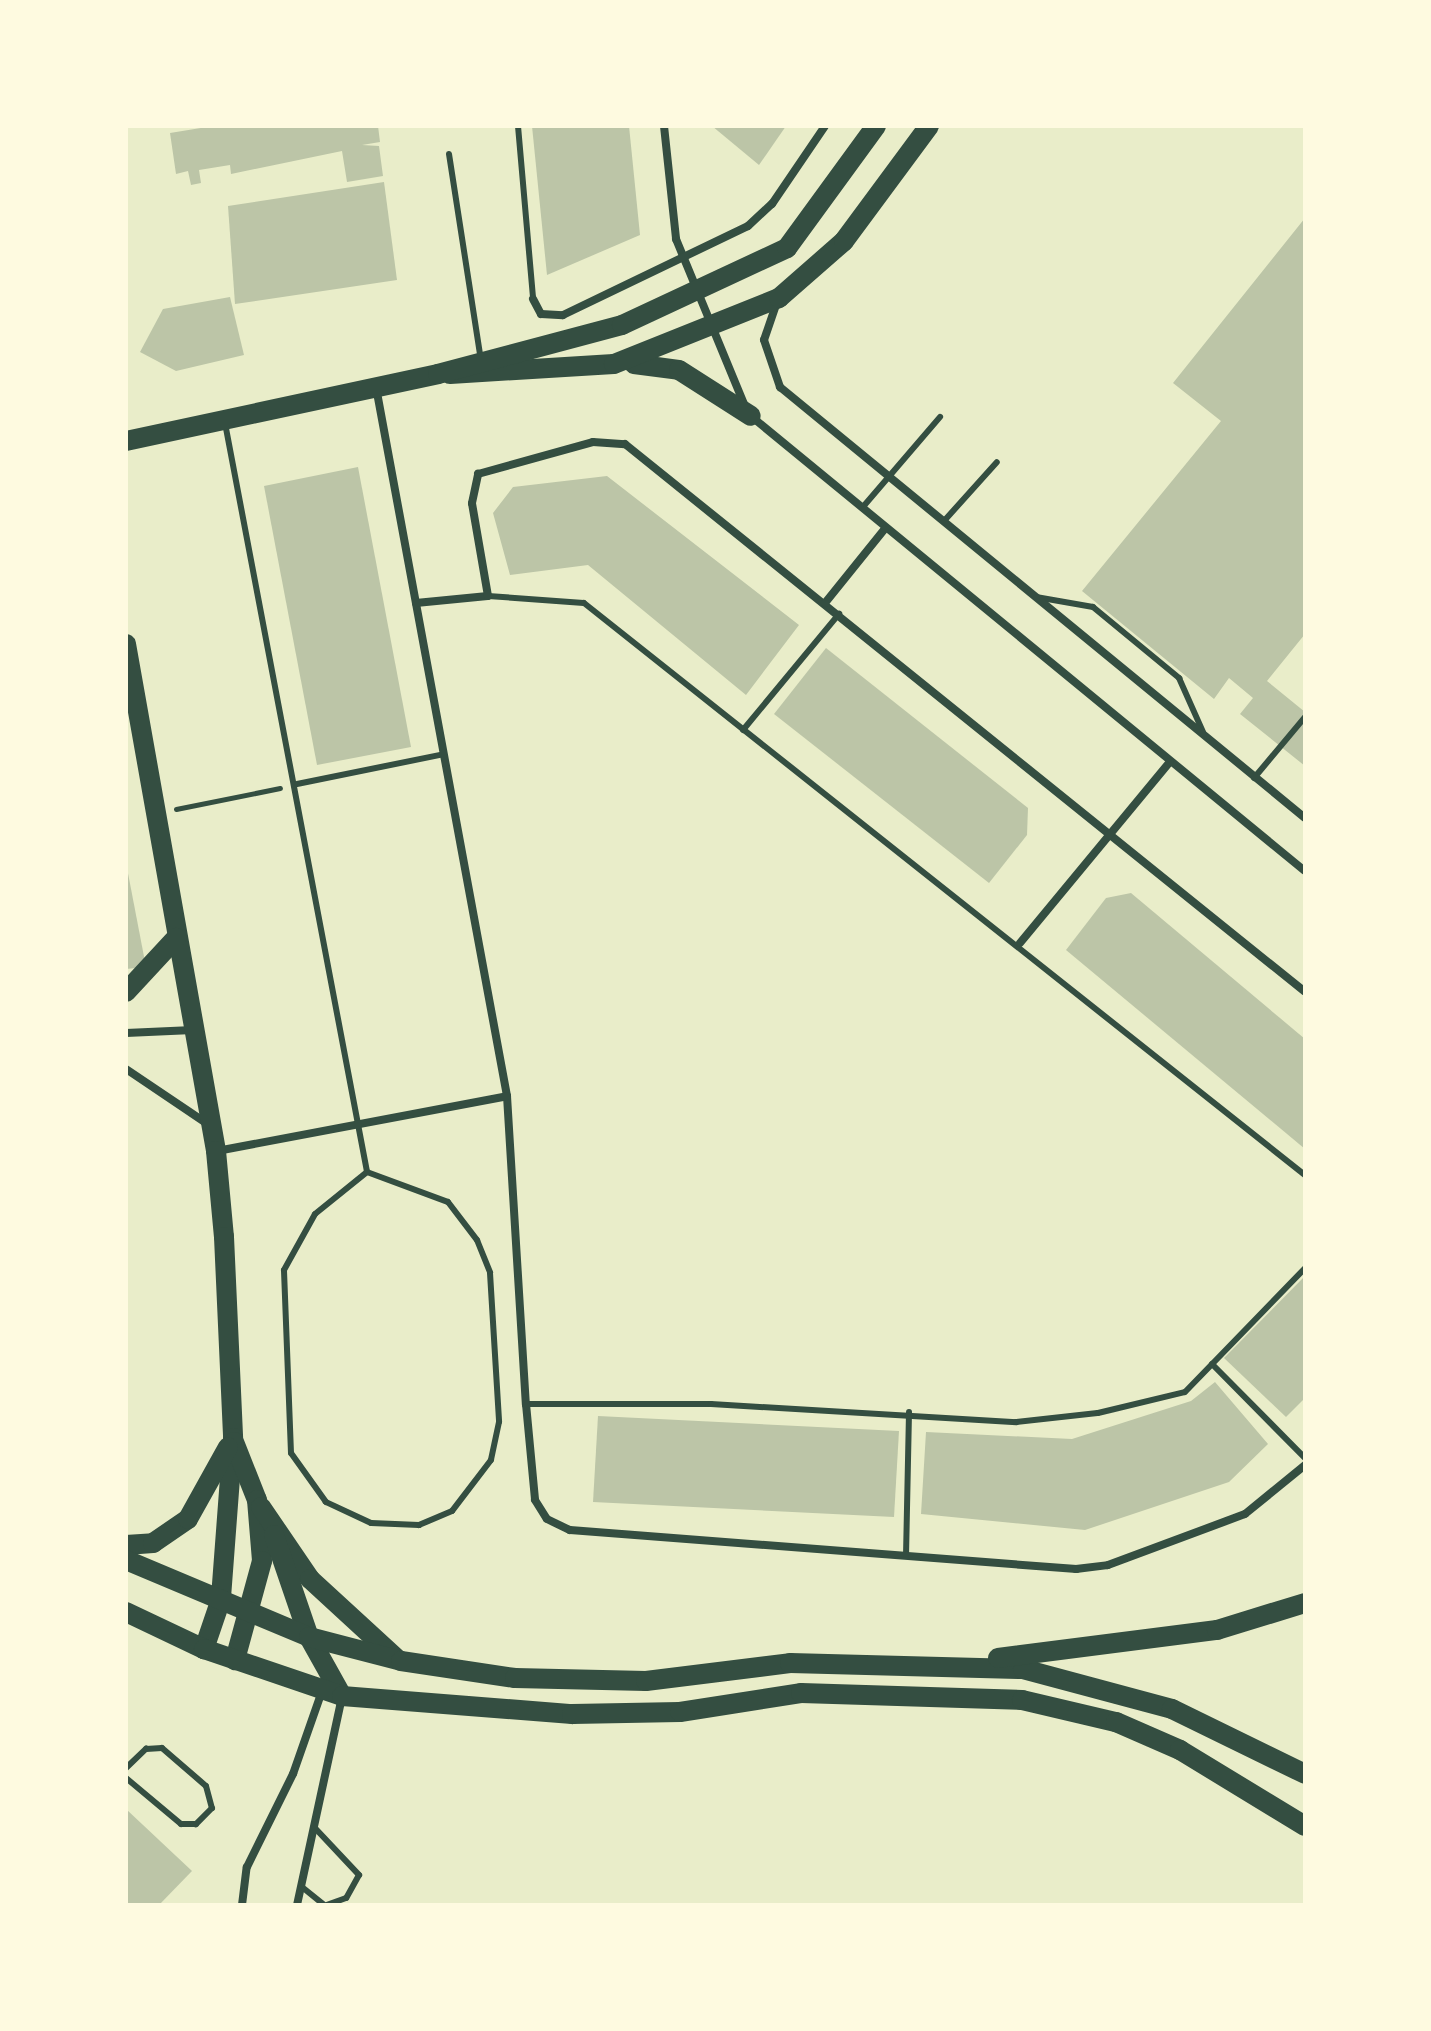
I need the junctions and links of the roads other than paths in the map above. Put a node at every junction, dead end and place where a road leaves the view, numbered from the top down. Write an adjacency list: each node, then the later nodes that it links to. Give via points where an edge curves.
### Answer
1 (518, 126): 10 (lane)
2 (664, 126): 7 (street)
3 (825, 126): 7 (street, via 761,217)
4 (876, 126): 8 (main road, via 787,248)
5 (929, 126): 9 (main road, via 844,241)
6 (449, 154): 13 (lane)
7 (682, 256): 8 (street); 10 (street, via 563,315 541,314)
8 (696, 291): 11 (street); 13 (main road, via 622,325)
9 (779, 298): 11 (main road); 20 (street, via 764,340 774,377)
10 (533, 299)
11 (709, 326): 12 (main road); 15 (street)
12 (614, 364): 13 (main road); 15 (main road, via 679,370)
13 (482, 367): 14 (main road)
14 (376, 387): 17 (main road); 26 (street)
15 (751, 416): 21 (street)
16 (940, 417): 20 (lane)
17 (225, 419): 18 (main road); 36 (lane)
18 (126, 441)
19 (997, 462): 22 (lane)
20 (888, 477): 21 (lane); 22 (street)
21 (860, 510): 23 (street)
22 (944, 521): 25 (street)
23 (884, 530): 27 (street); 34 (street)
24 (488, 596): 26 (street); 27 (street, via 472,503 478,474 593,442 625,444); 31 (lane, via 584,603)
25 (1036, 597): 32 (street); 32 (lane, via 1093,607 1179,678)
26 (416, 603): 33 (street)
27 (825, 603): 28 (street)
28 (839, 614): 31 (lane); 38 (street)
29 (126, 644): 40 (main road)
30 (1305, 717): 35 (lane)
31 (743, 730): 41 (lane)
32 (1205, 737): 35 (street)
33 (444, 754): 36 (lane); 47 (street)
34 (1170, 762): 38 (street); 39 (street)
35 (1254, 778): 37 (street)
36 (297, 784): 48 (lane)
37 (1305, 818)
38 (1109, 837): 41 (street); 43 (street)
39 (1305, 871)
40 (176, 938): 42 (main road); 44 (main road)
41 (1020, 943): 52 (lane)
42 (126, 992)
43 (1305, 992)
44 (193, 1030): 45 (street); 49 (main road)
45 (126, 1033)
46 (126, 1069): 49 (street)
47 (507, 1096): 48 (street); 55 (street)
48 (361, 1123): 50 (street); 51 (lane)
49 (210, 1126): 50 (main road)
50 (216, 1151): 57 (main road)
51 (367, 1172): 51 (lane, via 315,1214 284,1270 291,1453 326,1502 371,1523 419,1525 452,1511 491,1460 499,1422 490,1273 477,1240 448,1202)
52 (1305, 1175)
53 (1305, 1268): 54 (lane)
54 (1212, 1364): 56 (lane, via 1185,1392 1098,1413 1016,1422); 58 (lane)
55 (526, 1404): 56 (lane); 63 (street, via 535,1500 547,1519 570,1530)
56 (909, 1412): 63 (lane)
57 (233, 1438): 60 (main road); 62 (main road, via 188,1519 153,1543); 65 (main road)
58 (1305, 1458)
59 (1305, 1465): 63 (street, via 1245,1514 1108,1565)
60 (257, 1500): 61 (main road); 68 (main road, via 262,1561)
61 (272, 1529): 69 (main road); 73 (main road, via 347,1618)
62 (126, 1545)
63 (906, 1556)
64 (126, 1560): 65 (main road)
65 (221, 1599): 68 (main road); 71 (main road)
66 (1305, 1603): 74 (main road, via 1217,1630)
67 (126, 1612): 71 (main road)
68 (253, 1613): 69 (main road); 72 (main road)
69 (309, 1637): 70 (main road); 75 (main road)
70 (340, 1646): 73 (main road); 75 (main road)
71 (204, 1649): 72 (main road)
72 (235, 1660): 75 (main road)
73 (401, 1661): 74 (main road, via 515,1678 646,1681 790,1663)
74 (963, 1663): 78 (main road, via 1106,1686 1219,1729)
75 (325, 1682): 76 (main road); 85 (street, via 293,1774 247,1867)
76 (342, 1696): 80 (main road, via 572,1714 680,1712 801,1693 1022,1700 1116,1722); 83 (street)
77 (126, 1768): 79 (lane, via 146,1749 162,1748 206,1786 212,1808 196,1824 181,1824)
78 (1305, 1774)
79 (126, 1778)
80 (1240, 1783): 81 (main road); 82 (main road)
81 (1305, 1812)
82 (1305, 1826)
83 (314, 1827): 84 (street); 87 (lane, via 359,1875 346,1898)
84 (302, 1887): 86 (street); 87 (lane)
85 (242, 1905)
86 (297, 1905)
87 (326, 1905)

